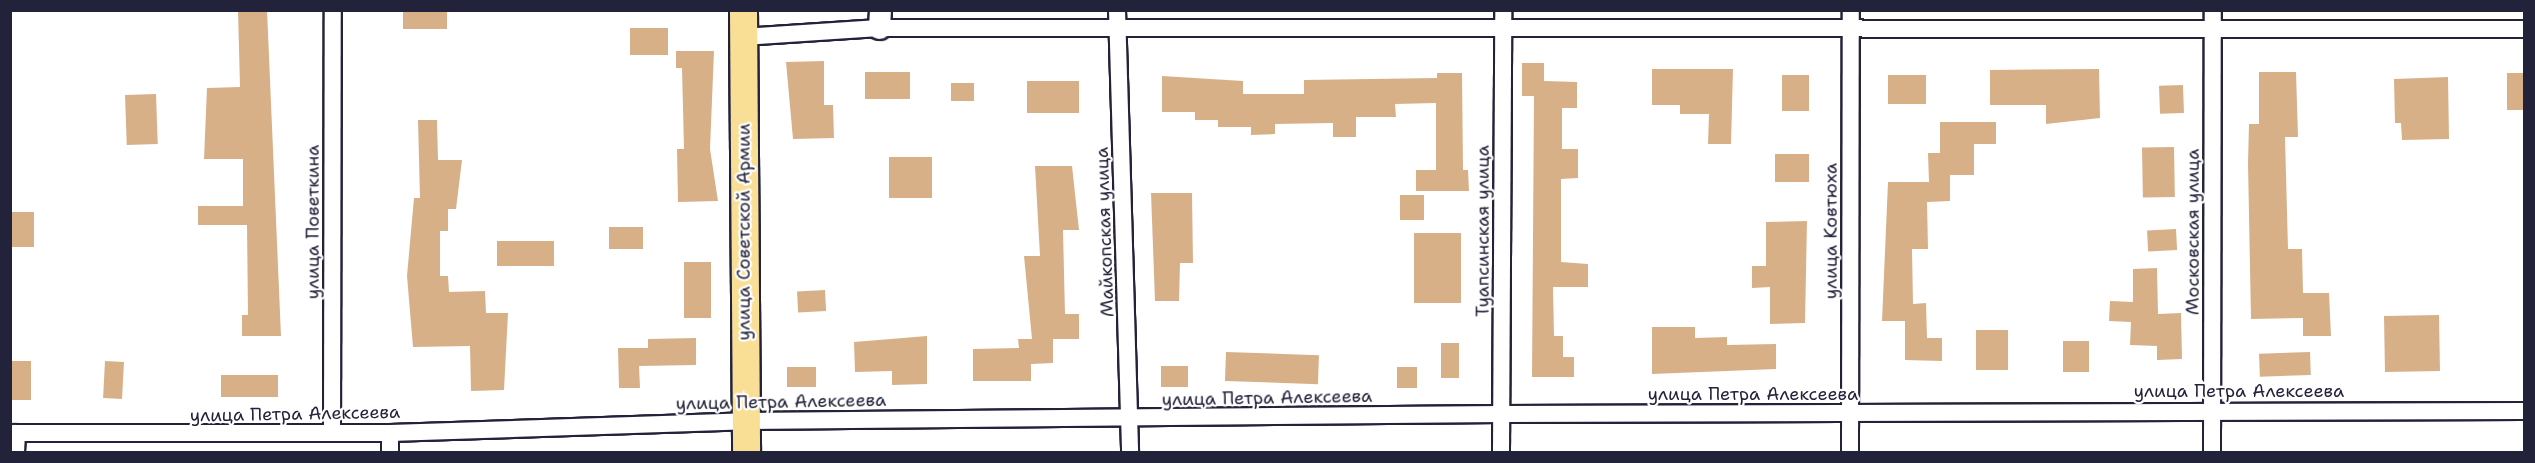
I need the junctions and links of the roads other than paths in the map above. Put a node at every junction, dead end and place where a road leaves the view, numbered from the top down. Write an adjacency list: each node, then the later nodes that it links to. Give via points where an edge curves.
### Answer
1 (333, 10): 20 (street, улица Поветкина)
2 (1117, 10): 11 (street, Майкопская улица)
3 (1503, 10): 12 (street, Туапсинская улица)
4 (1851, 10): 8 (street, улица Ковтюха)
5 (2213, 10): 9 (street, Московская улица)
6 (879, 20): 7 (street); 11 (street)
7 (743, 24): 18 (main road, улица Советской Армии)
8 (1851, 29): 9 (street); 12 (street); 16 (street, улица Ковтюха)
9 (2212, 29): 10 (street); 13 (street, Московская улица)
10 (2524, 29)
11 (1117, 31): 12 (street); 17 (street, Майкопская улица)
12 (1503, 32): 15 (street, Туапсинская улица)
13 (2213, 410): 14 (street, улица Петра Алексеева); 16 (street, улица Петра Алексеева); 28 (street, Московская улица)
14 (2524, 411)
15 (1501, 414): 16 (street, улица Петра Алексеева); 17 (street, улица Петра Алексеева); 26 (street, Туапсинская улица)
16 (1850, 414): 27 (street, улица Ковтюха)
17 (1131, 419): 18 (street, улица Петра Алексеева); 25 (street, Майкопская улица)
18 (746, 421): 21 (street, улица Петра Алексеева); 24 (main road, улица Советской Армии)
19 (14, 433): 20 (street, улица Петра Алексеева); 22 (street)
20 (332, 433): 21 (street, улица Петра Алексеева)
21 (390, 433): 23 (street)
22 (16, 453)
23 (390, 453)
24 (746, 453)
25 (1130, 453)
26 (1501, 453)
27 (1850, 453)
28 (2212, 453)

